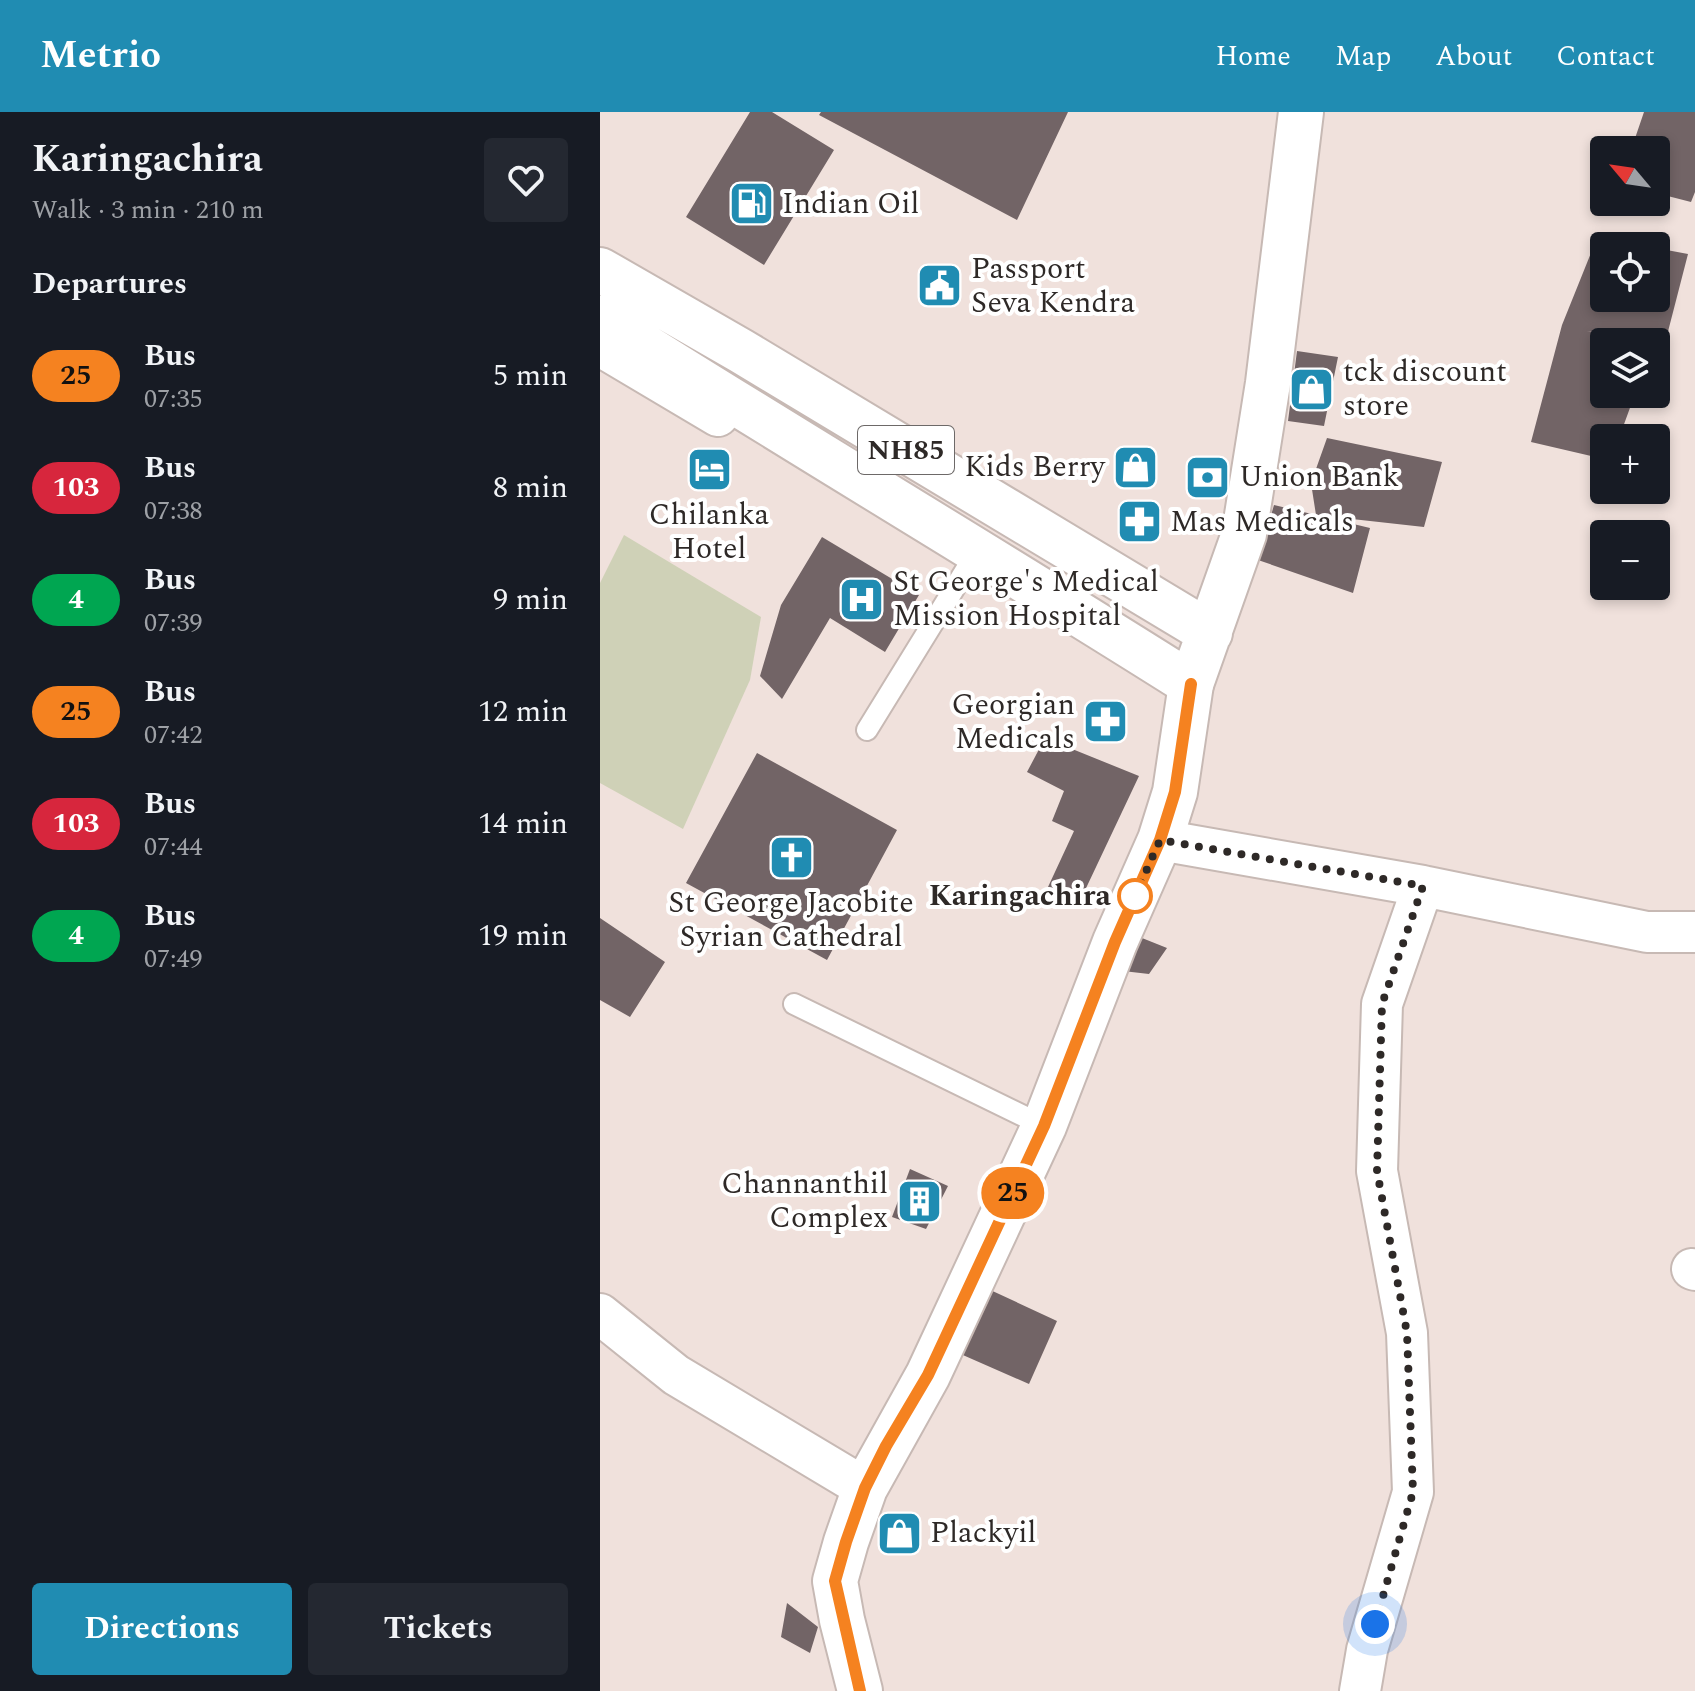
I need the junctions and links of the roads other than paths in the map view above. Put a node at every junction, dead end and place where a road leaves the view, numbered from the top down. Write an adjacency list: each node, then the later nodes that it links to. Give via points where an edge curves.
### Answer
1 (1301, 112): 7 (main road, via 1244,534)
2 (600, 270): 7 (main road, NH85)
3 (600, 318): 5 (main road, NH85)
4 (600, 346): 5 (street, via 714,414)
5 (811, 451): 6 (main road, NH85)
6 (978, 550): 8 (main road, NH85); 9 (lane)
7 (1210, 633): 8 (main road)
8 (1191, 684): 10 (main road, via 1175,792)
9 (867, 730)
10 (1160, 840): 11 (street); 14 (main road)
11 (1423, 886): 12 (street, via 1647,932); 18 (street, via 1382,1004 1377,1171 1407,1333 1413,1492)
12 (1695, 932)
13 (794, 1004): 14 (lane)
14 (1044, 1126): 16 (main road, via 928,1375)
15 (600, 1314): 16 (street, via 676,1375)
16 (865, 1488): 17 (main road, via 835,1581)
17 (860, 1691)
18 (1360, 1691)

